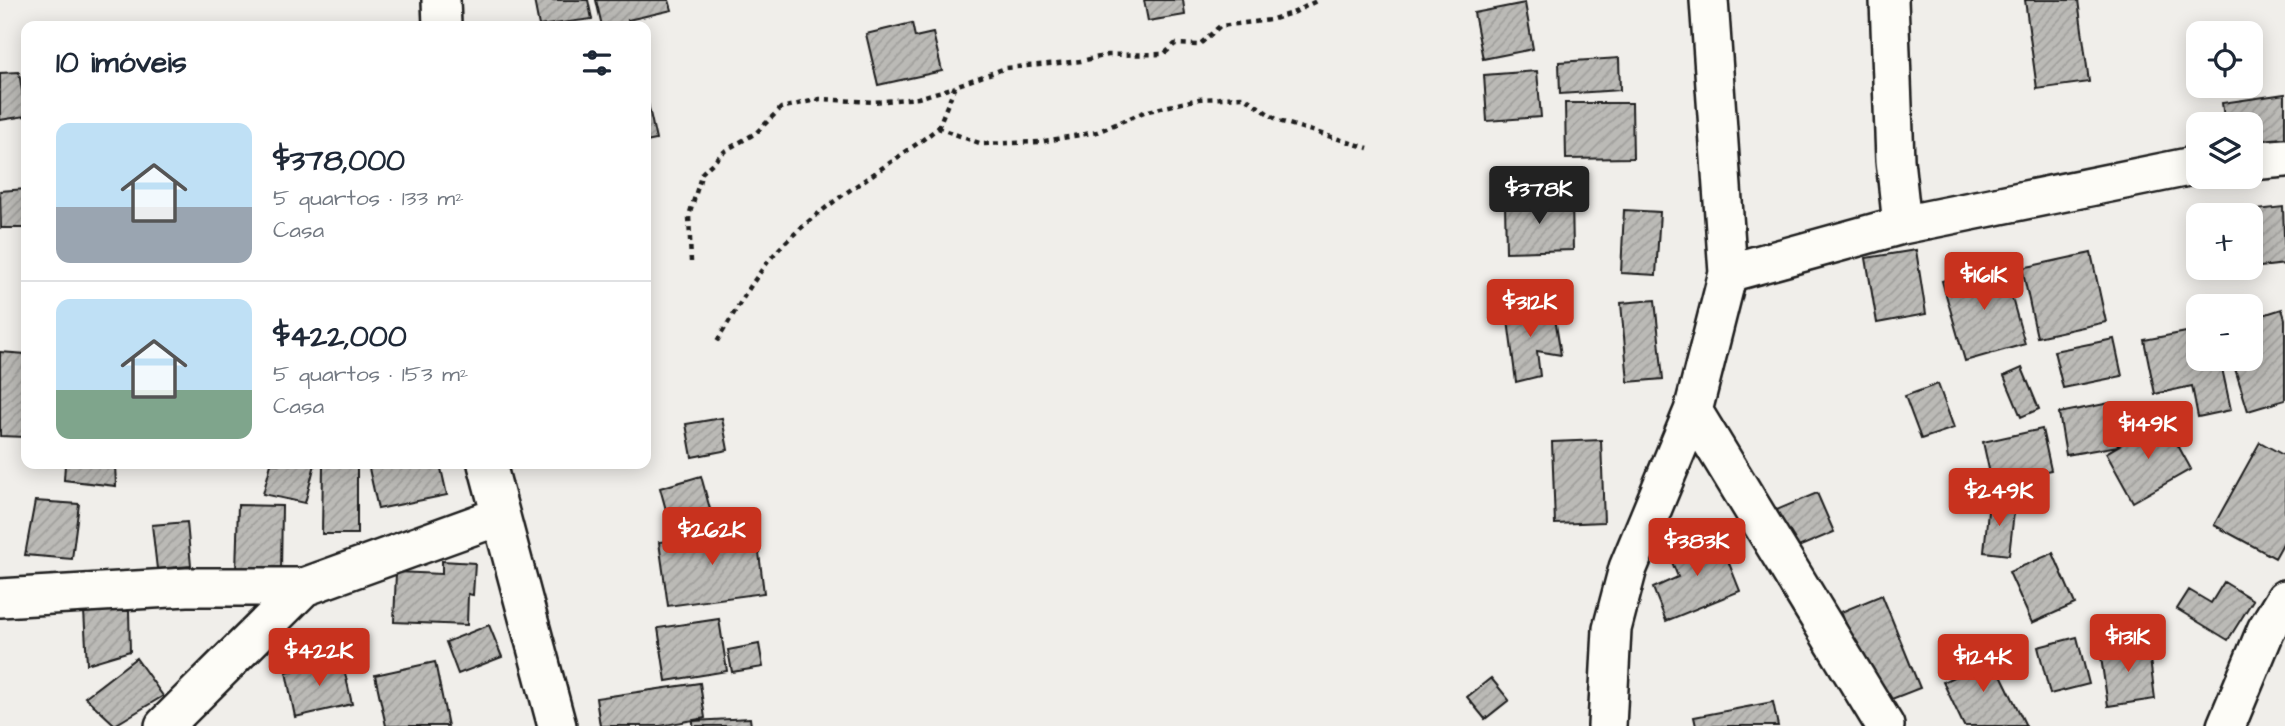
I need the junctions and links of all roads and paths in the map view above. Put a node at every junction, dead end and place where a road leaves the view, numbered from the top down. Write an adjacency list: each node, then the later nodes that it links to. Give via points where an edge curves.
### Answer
1 (441, 0): 5 (street)
2 (1318, 0): 6 (path, via 1270,20 1220,26 1199,45 1175,44 1164,54 1108,55 1006,68)
3 (1709, 0): 14 (street)
4 (1889, 0): 12 (street)
5 (442, 21)
6 (955, 86): 7 (path); 13 (path, via 919,98 874,102 820,99 781,108 702,173 689,216)
7 (938, 128): 8 (path, via 982,144 1039,142 1097,132 1144,113 1199,99 1244,97 1279,121); 15 (path, via 842,195 779,248)
8 (1368, 148)
9 (2285, 158): 10 (street)
10 (2263, 160)
11 (2186, 167): 12 (street)
12 (1902, 225): 14 (street)
13 (691, 262)
14 (1728, 273): 16 (street)
15 (717, 341)
16 (1692, 411): 25 (street, via 1628,568 1612,629); 26 (street)
17 (488, 469): 18 (street)
18 (500, 516): 19 (street); 24 (street)
19 (304, 587): 20 (street, via 187,587); 23 (street)
20 (0, 598)
21 (2285, 599): 22 (street)
22 (2222, 725)
23 (164, 726)
24 (557, 726)
25 (1607, 726)
26 (1885, 726)

